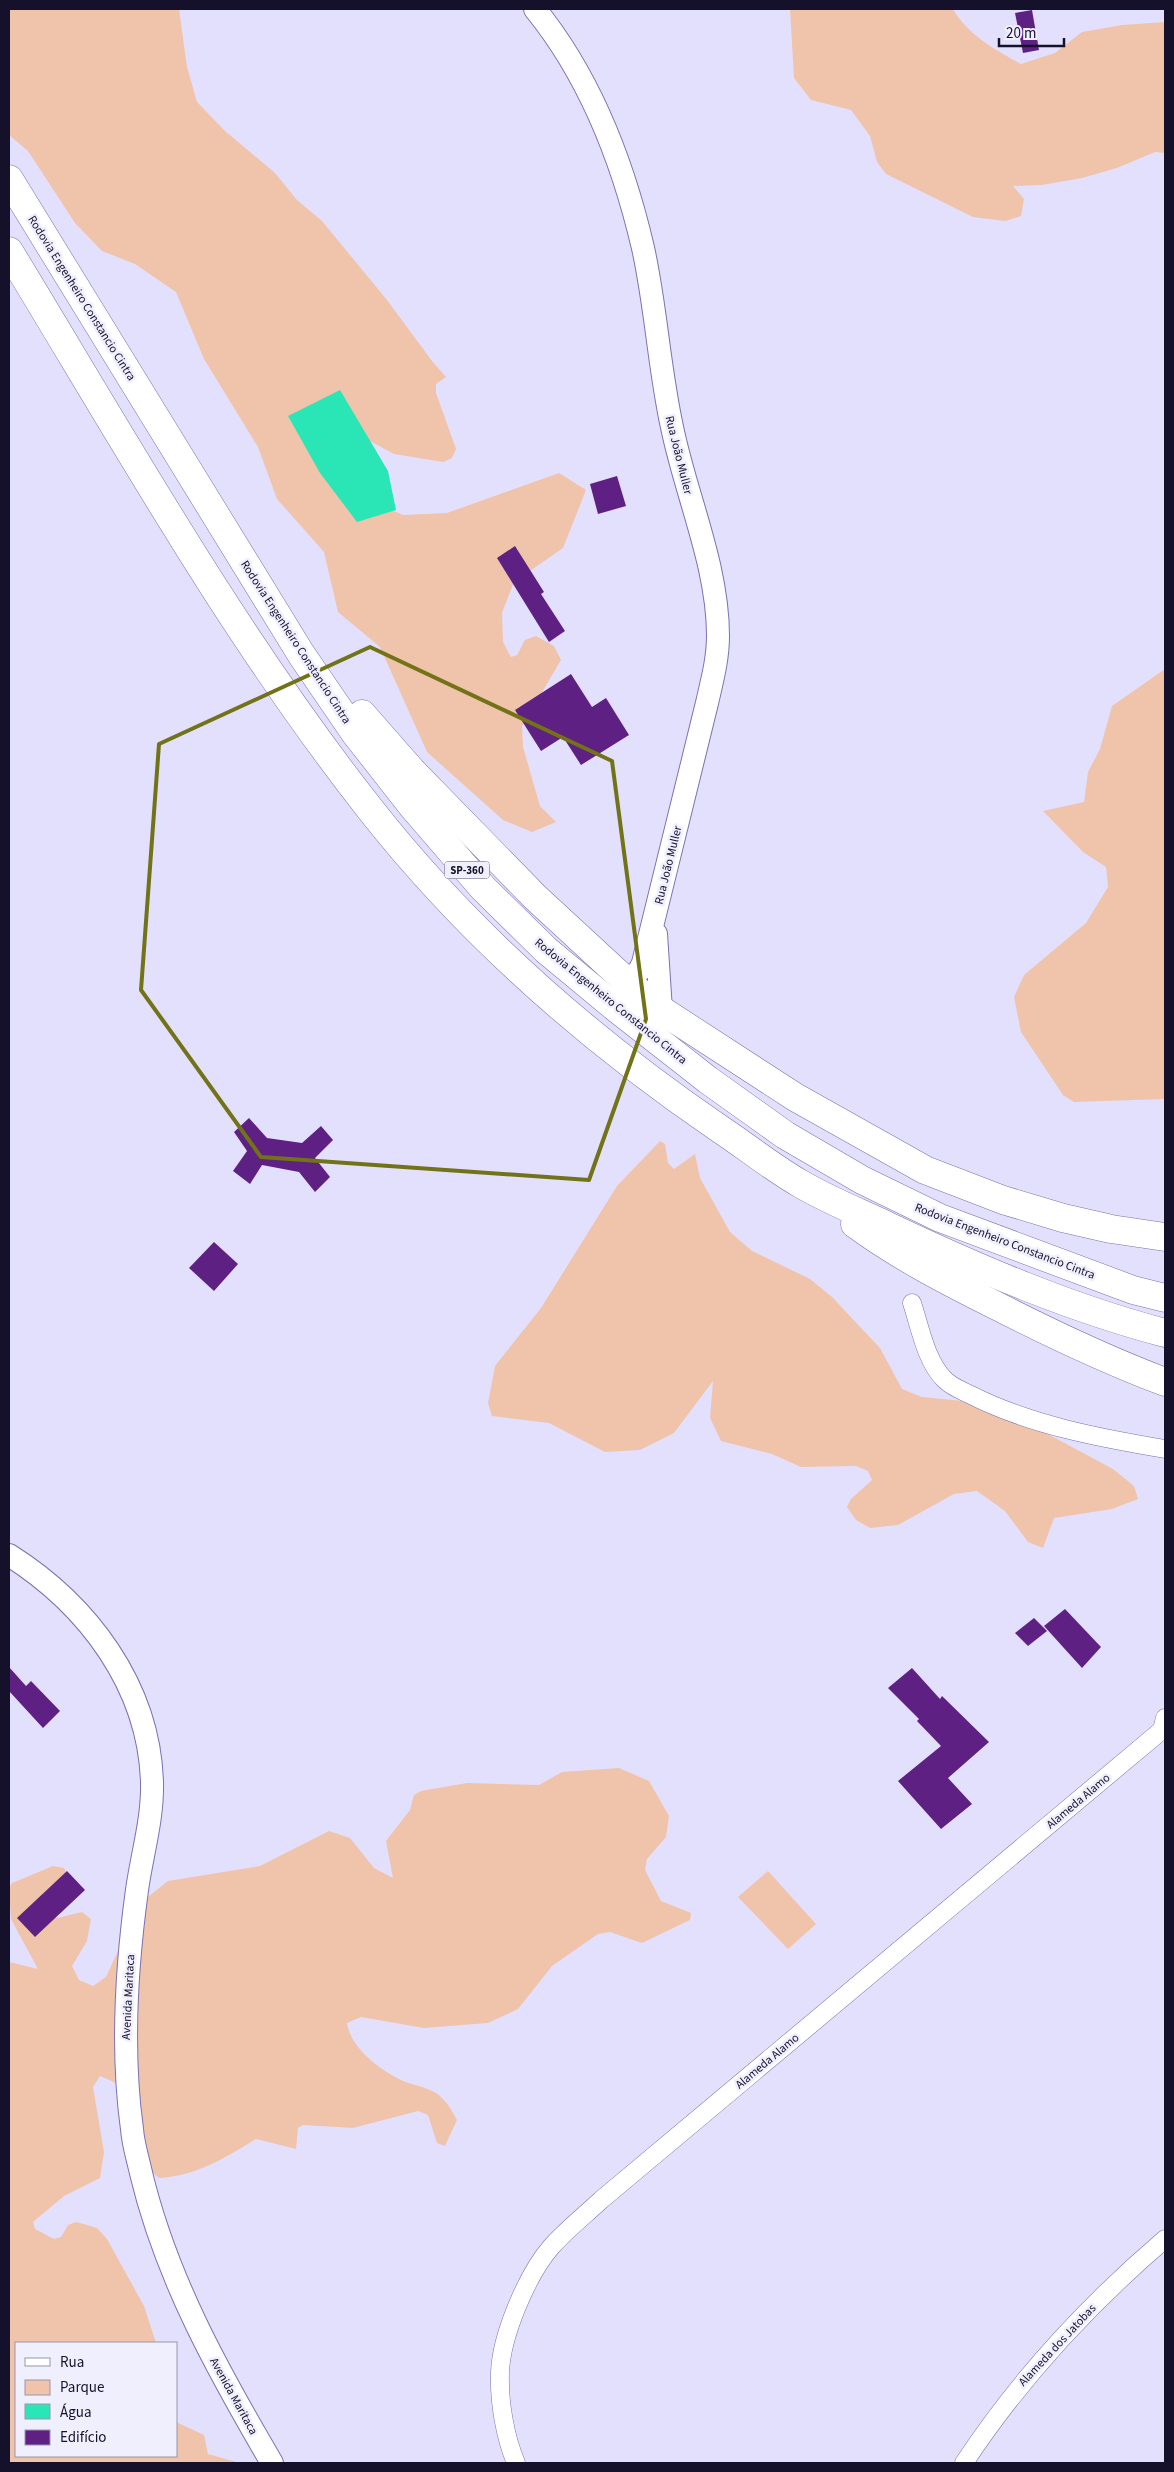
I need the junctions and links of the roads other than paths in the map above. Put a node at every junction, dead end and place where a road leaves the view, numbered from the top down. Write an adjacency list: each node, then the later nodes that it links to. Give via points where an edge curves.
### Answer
1 (535, 9): 5 (street, Rua João Muller, via 586,85 626,186 643,249 673,434 709,568 716,607 716,663)
2 (9, 179): 4 (highway, Rodovia Engenheiro Constancio Cintra / SP-360)
3 (9, 252): 8 (highway, SP-360, via 204,572 310,729 372,811 432,881 554,1004 675,1098)
4 (302, 654): 6 (highway, via 331,678 412,770 500,862); 10 (highway, Rodovia Engenheiro Constancio Cintra / SP-360, via 355,732 413,807 483,888 546,950 708,1080 785,1135 862,1180 931,1214 1133,1290)
5 (655, 918): 6 (street, via 639,971); 7 (street)
6 (626, 981): 7 (highway)
7 (661, 1010): 9 (highway, via 795,1097 925,1170 1003,1200 1063,1218)
8 (802, 1184): 12 (highway, SP-360, via 971,1265 1068,1304); 13 (highway, via 883,1245 916,1264 1120,1365)
9 (1165, 1237)
10 (1165, 1298)
11 (912, 1303): 14 (street, via 935,1366 945,1380 961,1390 992,1406 1050,1424)
12 (1165, 1333)
13 (1165, 1382)
14 (1165, 1449)
15 (9, 1555): 18 (street, Avenida Maritaca, via 56,1590 96,1632 132,1690 148,1736 152,1783 148,1833 137,1889 126,1986 125,2066 132,2132 148,2200 169,2266 198,2330)
16 (1164, 1727): 19 (street, Alameda Alamo, via 601,2200 551,2247 512,2317 500,2372 509,2448)
17 (1165, 2239): 20 (street, Alameda dos Jatobas, via 1079,2319 1034,2367 995,2416)
18 (272, 2463)
19 (516, 2463)
20 (964, 2463)

